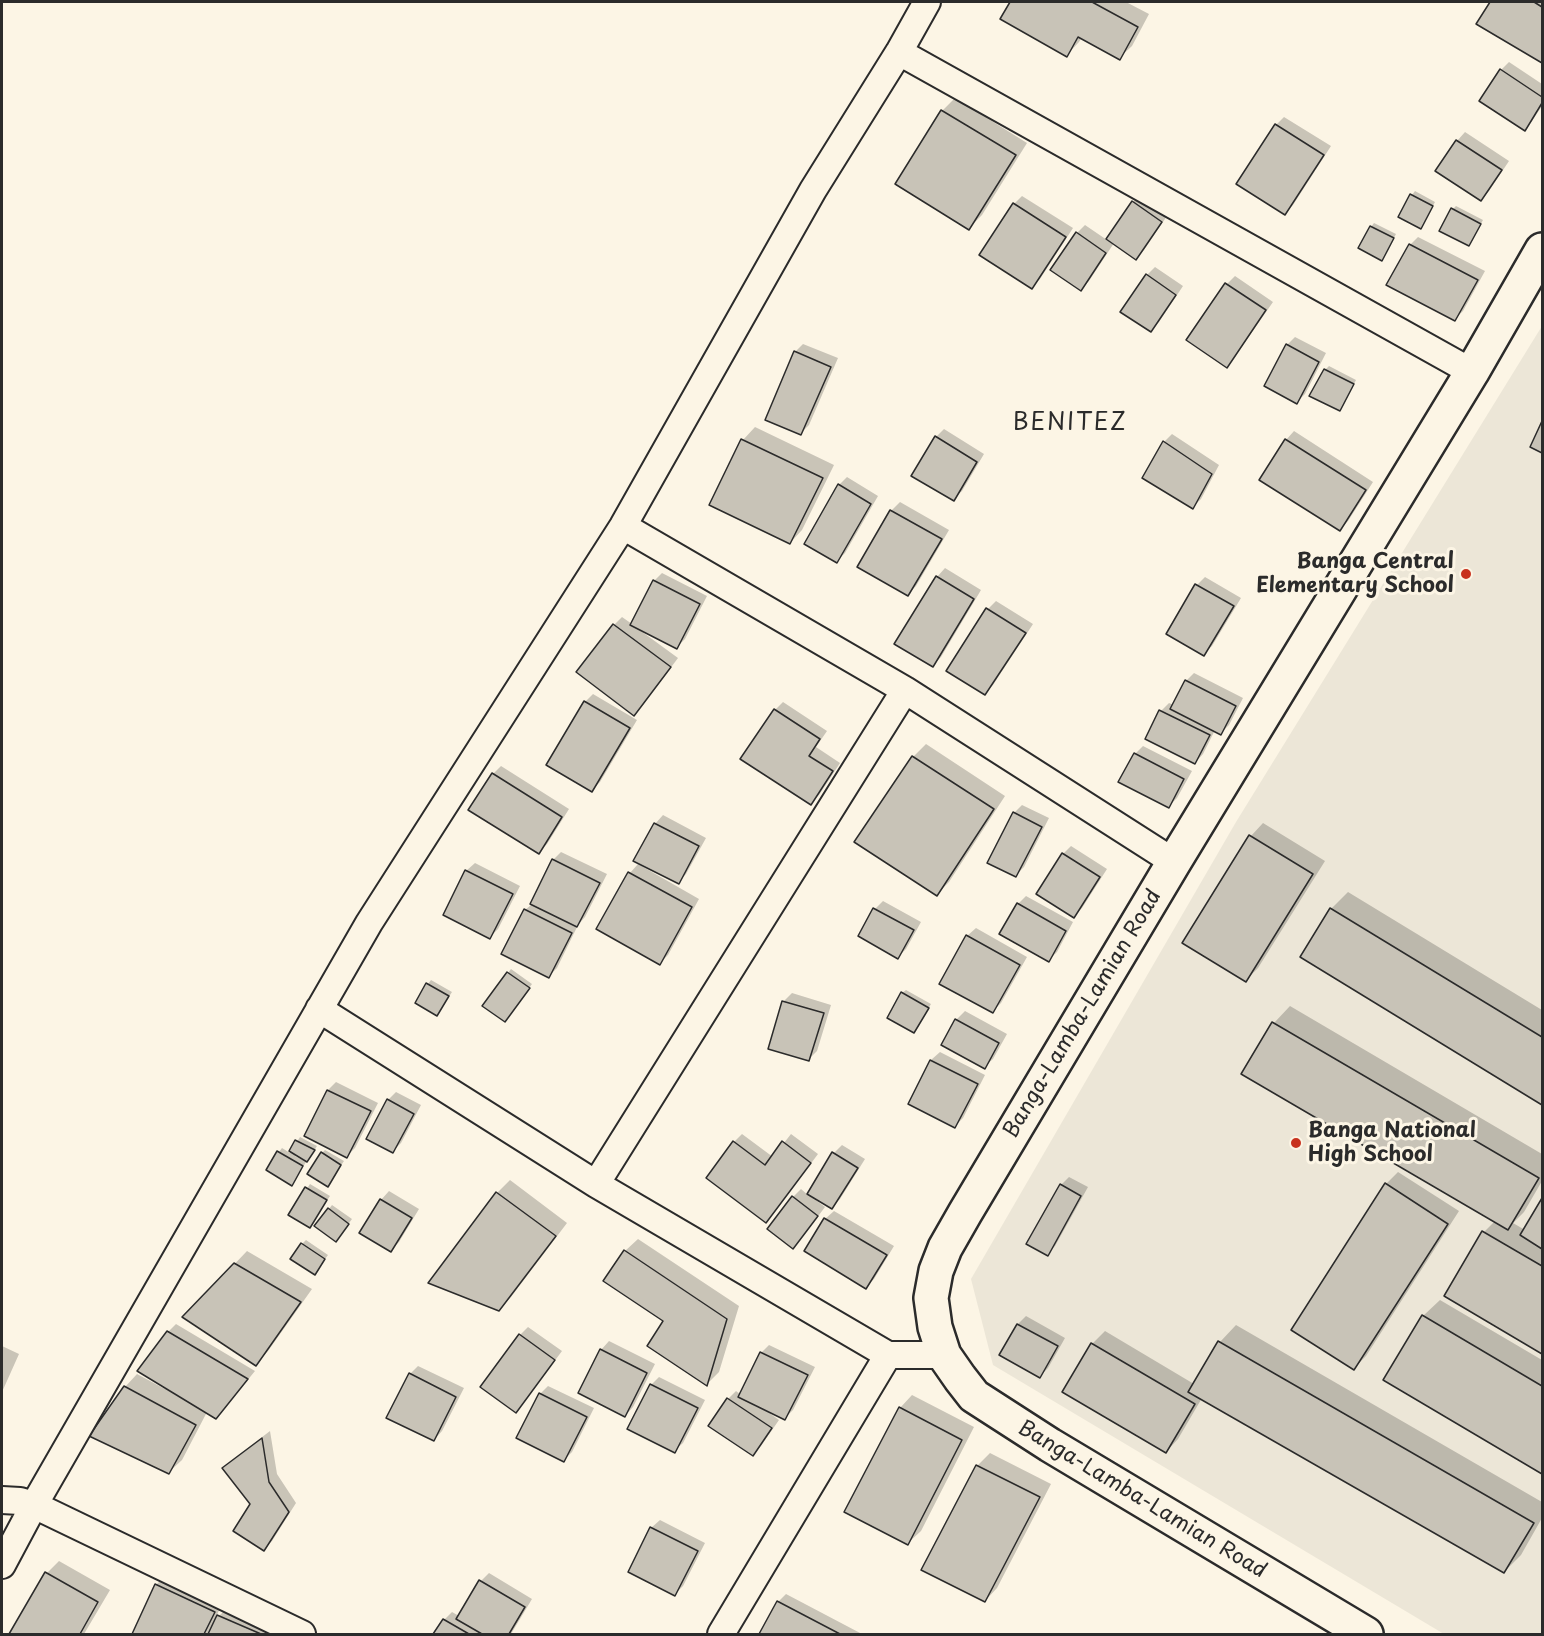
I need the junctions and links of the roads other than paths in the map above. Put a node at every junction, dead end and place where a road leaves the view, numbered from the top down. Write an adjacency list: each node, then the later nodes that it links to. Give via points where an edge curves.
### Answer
1 (927, 2): 2 (street)
2 (898, 52): 4 (street); 5 (street, via 813,190)
3 (1542, 250): 4 (main road, Banga-Lamba-Lamian Road)
4 (1472, 372): 7 (main road, Banga-Lamba-Lamian Road)
5 (623, 526): 6 (street); 8 (street, via 369,922)
6 (905, 690): 7 (street); 9 (street)
7 (1174, 862): 11 (main road, Banga-Lamba-Lamian Road, via 945,1248 931,1299 934,1327)
8 (319, 1009): 9 (street); 13 (street)
9 (596, 1184): 10 (street)
10 (888, 1355): 11 (street); 16 (street)
11 (944, 1355): 17 (main road, Banga-Lamba-Lamian Road, via 974,1396 999,1413)
12 (2, 1500): 13 (street)
13 (34, 1505): 14 (street); 15 (street)
14 (2, 1565)
15 (302, 1635)
16 (721, 1635)
17 (1366, 1635)

